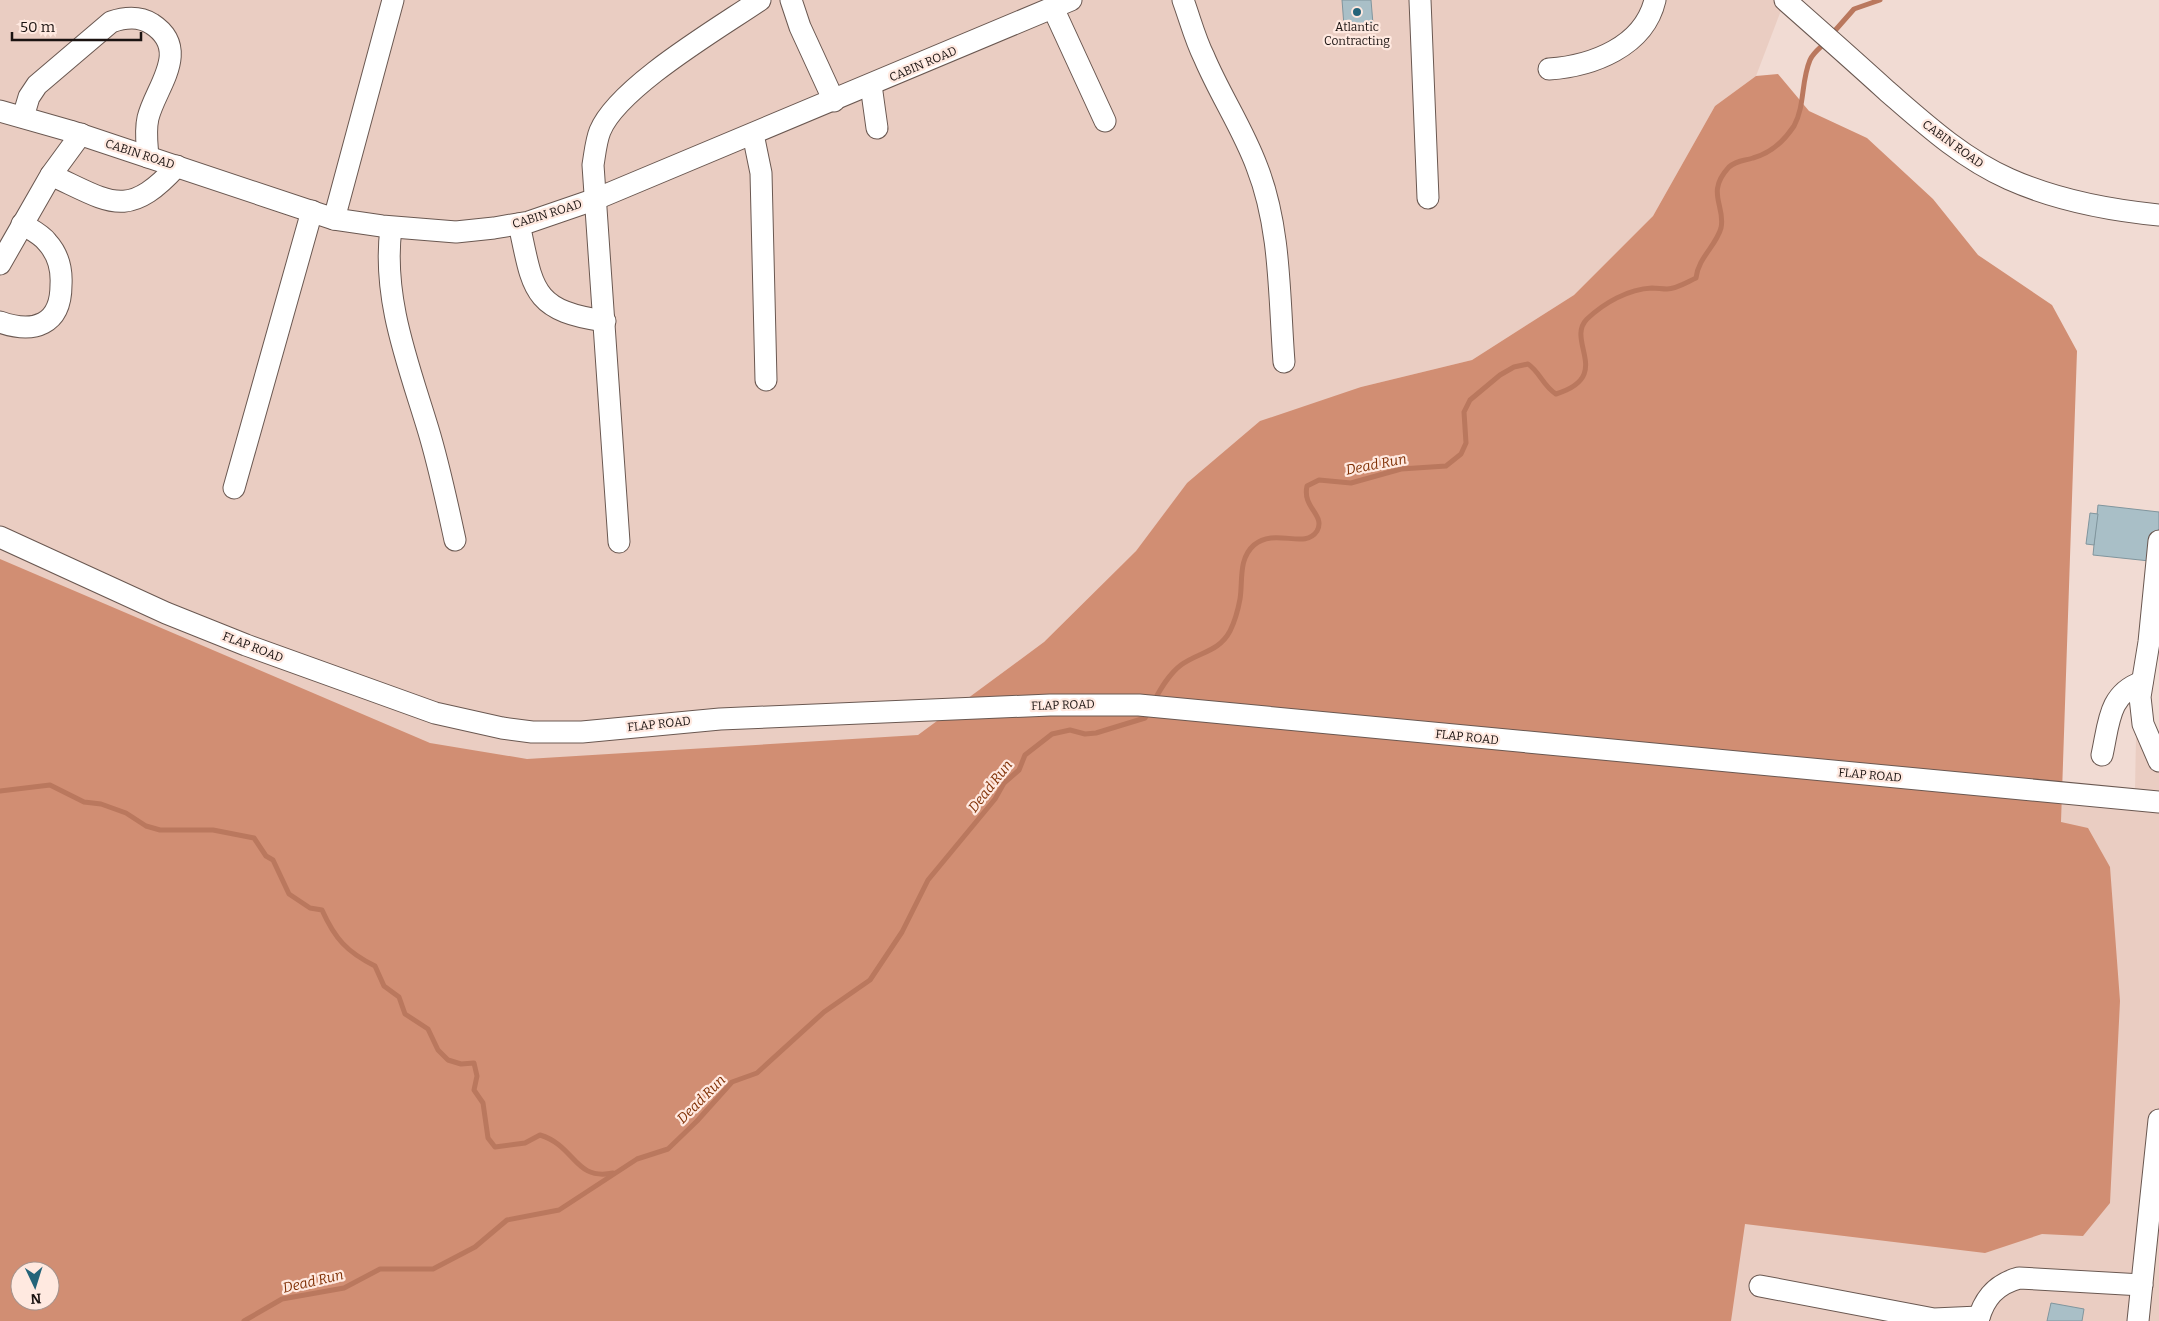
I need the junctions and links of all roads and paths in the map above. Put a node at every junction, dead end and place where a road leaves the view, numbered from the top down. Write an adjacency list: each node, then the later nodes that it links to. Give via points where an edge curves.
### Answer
1 (393, 0): 25 (lane)
2 (760, 0): 22 (lane, via 651,74 615,109 601,129 596,146)
3 (791, 0): 11 (lane)
4 (1183, 0): 32 (lane, via 1204,59 1248,146 1266,196 1275,242)
5 (1420, 0): 21 (lane)
6 (1655, 0): 9 (lane, via 1645,24 1621,46 1603,57)
7 (1785, 0): 24 (lane, CABIN ROAD, via 1931,130 1985,167 2030,188 2069,200)
8 (1062, 4): 10 (lane, CABIN ROAD); 14 (lane)
9 (1549, 69)
10 (871, 85): 11 (lane, CABIN ROAD); 15 (lane)
11 (834, 101): 17 (lane, CABIN ROAD)
12 (0, 110): 13 (lane, CABIN ROAD)
13 (23, 117): 16 (lane, CABIN ROAD); 18 (lane, via 37,84 111,22 136,18 159,29 170,51 167,74 148,117)
14 (1104, 120)
15 (877, 128)
16 (80, 134): 18 (lane, CABIN ROAD); 20 (lane)
17 (753, 134): 22 (lane, CABIN ROAD); 33 (lane, via 761,173)
18 (148, 157): 19 (lane, CABIN ROAD)
19 (177, 166): 20 (lane, via 148,195 124,203 94,195); 23 (lane, CABIN ROAD)
20 (51, 175): 26 (lane)
21 (1428, 198)
22 (596, 199): 27 (lane, CABIN ROAD); 30 (lane)
23 (312, 211): 25 (lane, CABIN ROAD); 34 (lane)
24 (2158, 215)
25 (334, 219): 28 (lane, CABIN ROAD)
26 (22, 224): 29 (lane); 31 (lane, via 47,241 56,254 60,266 61,301 56,314 37,325 24,327)
27 (519, 224): 28 (lane, CABIN ROAD, via 456,232); 30 (lane, via 531,279 540,296 580,318)
28 (391, 228): 36 (lane, via 388,254 400,338 429,430)
29 (0, 264)
30 (605, 321): 38 (lane)
31 (0, 322)
32 (1284, 362)
33 (766, 380)
34 (234, 488)
35 (0, 537): 43 (lane, FLAP ROAD, via 166,613 246,645 435,713 532,732 582,732 720,718 1050,705 1139,705)
36 (455, 540)
37 (2159, 541): 39 (lane)
38 (619, 542)
39 (2154, 651): 40 (lane)
40 (2142, 682): 41 (lane, via 2125,690 2116,699); 42 (lane, via 2141,716)
41 (2102, 755)
42 (2159, 761)
43 (2159, 802)
44 (2159, 1120): 45 (lane)
45 (2142, 1285): 47 (lane, via 2019,1278 1995,1289 1986,1300); 48 (lane)
46 (1760, 1286): 47 (lane, via 1934,1319)
47 (1979, 1319)
48 (2138, 1321)

